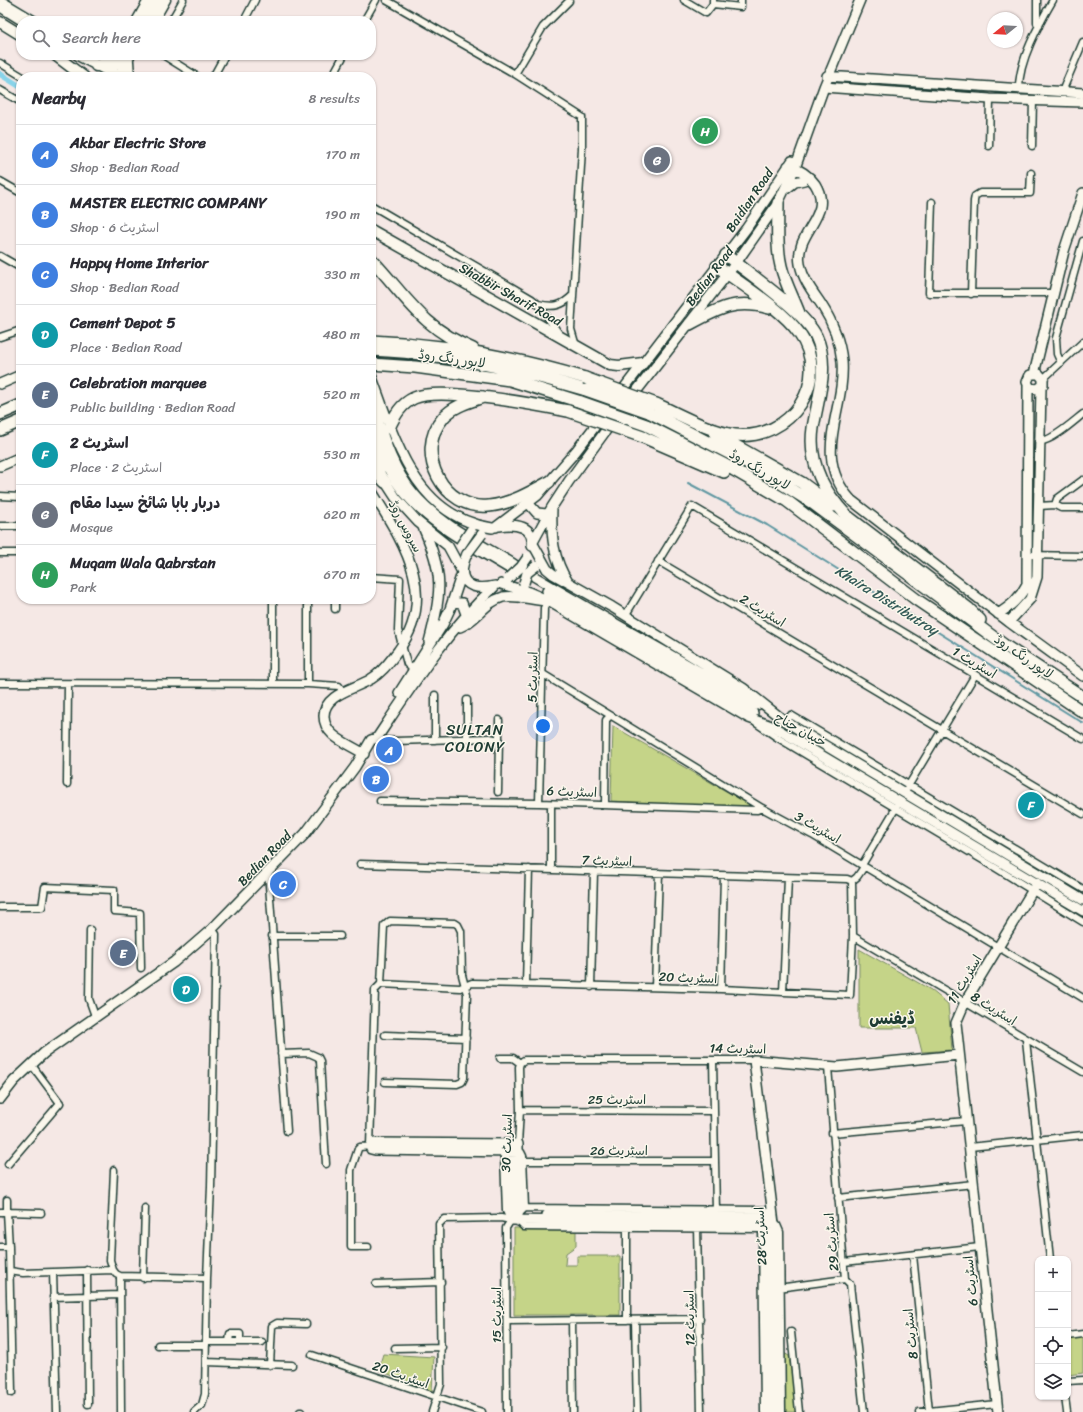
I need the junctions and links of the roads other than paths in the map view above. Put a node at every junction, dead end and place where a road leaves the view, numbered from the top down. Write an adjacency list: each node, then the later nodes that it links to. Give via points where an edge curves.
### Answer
1 (2, 0): 19 (street)
2 (147, 0): 20 (street)
3 (153, 0): 21 (main road)
4 (161, 0): 22 (main road)
5 (167, 0): 23 (street)
6 (183, 0): 24 (street)
7 (256, 0): 25 (street)
8 (376, 0): 26 (street)
9 (386, 0): 49 (street)
10 (568, 0): 49 (street, via 543,27)
11 (684, 0): 16 (street, via 706,13)
12 (741, 0): 16 (street, via 741,7)
13 (860, 0): 50 (main road, Bedian Road)
14 (1037, 0): 28 (street, via 1037,23)
15 (1053, 0): 28 (street)
16 (713, 2)
17 (0, 6): 18 (main road)
18 (16, 16)
19 (29, 16)
20 (137, 16)
21 (144, 16)
22 (152, 16)
23 (158, 16)
24 (174, 16)
25 (247, 16)
26 (367, 16)
27 (0, 22): 29 (main road)
28 (1040, 26): 55 (street, via 1024,62)
29 (16, 32)
30 (1083, 42): 56 (street, via 1064,87)
31 (62, 60): 41 (main road)
32 (86, 60): 40 (main road)
33 (113, 60): 40 (main road)
34 (121, 60): 43 (main road)
35 (123, 60): 44 (main road)
36 (171, 60): 45 (street)
37 (222, 60): 46 (street)
38 (341, 60): 47 (street)
39 (0, 63): 48 (street)
40 (96, 66): 42 (main road)
41 (77, 72)
42 (106, 72)
43 (115, 72)
44 (127, 72)
45 (190, 72)
46 (216, 72)
47 (335, 72)
48 (16, 73)
49 (515, 74): 86 (street, via 582,117)
50 (828, 76): 51 (main road); 52 (main road, Bedian Road)
51 (934, 83): 53 (main road); 57 (main road)
52 (824, 87): 57 (main road); 64 (main road, Bedian Road, via 803,145)
53 (983, 87): 55 (main road); 58 (main road)
54 (0, 90): 60 (street)
55 (1019, 90): 56 (main road)
56 (1064, 93): 59 (main road)
57 (934, 94): 58 (main road)
58 (986, 98): 61 (main road); 62 (street)
59 (1079, 98): 61 (main road)
60 (16, 99)
61 (1033, 100): 63 (street)
62 (989, 146)
63 (1032, 146)
64 (790, 170): 66 (main road); 68 (main road, via 808,176); 70 (main road, Bedian Road); 78 (main road, Baidian Road)
65 (1031, 173): 87 (street, via 1030,193 980,193 976,196)
66 (804, 180): 68 (main road); 70 (main road, via 795,182)
67 (0, 181): 69 (street)
68 (815, 185): 164 (main road, via 821,198 821,207 805,233 799,256 806,281 830,322 839,345 842,373 831,444 834,472 839,484 851,500)
69 (16, 190)
70 (784, 192): 73 (main road, Bedian Road)
71 (1083, 193): 85 (main road)
72 (932, 202): 87 (street, via 929,294)
73 (778, 203): 80 (main road, Bedian Road); 90 (highway, via 781,265)
74 (376, 208): 88 (street)
75 (1083, 208): 105 (main road, via 1060,284)
76 (376, 233): 96 (main road, Shabbir Sharif Road)
77 (1083, 240): 102 (street, via 1056,338 1057,354)
78 (726, 255): 80 (highway); 83 (main road, Baidian Road)
79 (0, 256): 81 (street)
80 (736, 264): 84 (main road, Bedian Road); 90 (highway)
81 (16, 265)
82 (376, 265): 100 (highway, via 422,318 445,336)
83 (717, 266): 84 (highway); 101 (main road, Baidian Road)
84 (728, 274): 89 (highway); 91 (main road, Bedian Road)
85 (1053, 293): 87 (street); 105 (main road)
86 (573, 294): 88 (street, via 565,303 557,306); 99 (street, via 571,330)
87 (971, 294)
88 (538, 304): 96 (street)
89 (775, 310): 91 (highway, via 747,303 728,305); 116 (highway, via 799,333 808,351 810,382 799,408 775,428 747,435 725,433)
90 (799, 313): 139 (highway, via 816,335 823,367 813,428 813,453 826,491)
91 (690, 324): 138 (main road, Bedian Road, via 607,429)
92 (0, 331): 94 (street)
93 (16, 331): 94 (street)
94 (7, 334): 95 (street)
95 (0, 337)
96 (562, 338): 99 (main road, Shabbir Sharif Road)
97 (1083, 342): 102 (street)
98 (380, 344): 100 (highway); 107 (highway, لاہور رنگ روڈ)
99 (576, 346): 101 (main road, Shabbir Sharif Road, via 610,365)
100 (481, 352): 107 (highway, via 544,366)
101 (643, 363): 128 (main road, Baidian Road)
102 (1061, 363): 105 (street)
103 (376, 364): 129 (highway, لاہور رنگ روڈ, bridge, via 510,380 581,402 646,425)
104 (16, 377): 106 (main road)
105 (1039, 379): 108 (main road, via 1028,378); 108 (main road, via 1034,390); 121 (main road)
106 (0, 384)
107 (586, 384): 112 (highway, لاہور رنگ روڈ, bridge)
108 (1028, 385): 148 (main road)
109 (376, 390): 118 (main road)
110 (483, 397): 118 (highway, via 416,397 398,411); 128 (highway, via 451,411 443,418 434,433 431,446 432,462 445,489 468,504 490,506 515,499); 129 (highway, bridge, via 568,410)
111 (16, 408): 114 (highway)
112 (653, 408): 116 (highway); 168 (highway, لاہور رنگ روڈ, via 804,497)
113 (376, 412): 187 (main road, via 394,464 414,494 434,514 536,577)
114 (0, 414)
115 (1083, 414): 121 (street, via 1054,436)
116 (690, 419): 139 (highway, via 802,483)
117 (16, 423): 119 (highway)
118 (389, 428): 133 (main road, via 412,474)
119 (0, 430)
120 (376, 437): 188 (main road, via 390,473 405,495 431,520)
121 (1041, 441): 136 (main road)
122 (16, 459): 124 (main road)
123 (376, 460): 127 (main road)
124 (0, 466)
125 (376, 472): 127 (highway)
126 (1083, 480): 135 (street, via 1057,499)
127 (385, 482): 140 (main road, via 396,498)
128 (549, 482): 134 (main road)
129 (760, 484): 183 (highway, لاہور رنگ روڈ, via 804,513 916,600)
130 (0, 496): 131 (street)
131 (16, 497)
132 (376, 498): 169 (main road, سروس روڈ, via 404,546 415,578 417,598 414,619)
133 (440, 503): 143 (main road, via 456,516 473,524); 144 (main road, bridge, via 440,508 472,530 464,542 456,546 439,533)
134 (529, 504): 138 (main road, via 537,514); 143 (main road)
135 (1056, 505): 136 (street); 137 (street, via 1061,508)
136 (1039, 506): 149 (main road)
137 (1083, 508)
138 (550, 510): 145 (main road, Bedian Road); 155 (main road, via 553,544)
139 (846, 515): 168 (highway, via 968,608)
140 (423, 525): 144 (main road); 170 (main road, via 434,551 439,574 437,608)
141 (0, 526): 142 (street)
142 (16, 526)
143 (494, 528): 145 (main road, via 509,524 521,525 528,531); 153 (main road, bridge, via 482,534 467,554)
144 (430, 532): 153 (main road, via 450,549)
145 (533, 543): 152 (main road, خیبان جناح); 156 (main road, bridge, via 521,567)
146 (0, 553): 147 (street)
147 (16, 553)
148 (1027, 555): 149 (street); 164 (main road, via 1027,584 1022,595)
149 (1039, 556): 150 (street); 166 (main road, via 1038,577 1030,599)
150 (1083, 556)
151 (658, 561): 165 (street); 173 (street, اسٹریٹ 1, via 692,506); 189 (street, اسٹریٹ 2)
152 (547, 569): 155 (main road, خیبان جناح); 157 (main road, bridge, via 543,570 536,566 528,573 524,583 543,594)
153 (462, 572): 156 (main road, via 464,580 474,587 482,589); 158 (main road)
154 (376, 577): 169 (street, via 400,579 398,630)
155 (568, 582): 165 (main road, خیبان جناح)
156 (501, 583): 157 (main road, خیبان جناح); 163 (main road, Bedian Road)
157 (547, 600): 167 (main road, via 502,598); 172 (street, اسٹریٹ 5, via 544,608); 185 (main road, خیبان جناح)
158 (453, 602): 163 (main road, via 462,603); 170 (main road)
159 (273, 604): 177 (street)
160 (308, 604): 178 (street)
161 (335, 604): 162 (street)
162 (335, 609)
163 (466, 614): 167 (main road, Bedian Road)
164 (998, 614): 166 (main road)
165 (625, 616): 187 (main road, خیبان جناح, via 743,688)
166 (1009, 622): 174 (main road)
167 (455, 629): 171 (main road, Bedian Road)
168 (1004, 645): 181 (highway, لاہور رنگ روڈ)
169 (401, 647): 171 (street, via 407,664); 179 (main road, سروس روڈ, via 378,675)
170 (426, 651): 171 (main road)
171 (417, 672): 192 (main road, Bedian Road, via 377,738)
172 (543, 674): 184 (street, اسٹریٹ 3); 200 (street, اسٹریٹ 5)
173 (975, 675): 189 (street); 191 (street, اسٹریٹ 1)
174 (1083, 676)
175 (0, 683): 176 (street)
176 (68, 684): 177 (street); 196 (street)
177 (272, 684): 178 (street)
178 (308, 684): 179 (street, via 339,686)
179 (344, 693): 195 (main road, سروس روڈ, via 331,699 327,705 324,715 326,726 333,735)
180 (435, 695): 193 (street)
181 (1083, 697)
182 (467, 700): 190 (street)
183 (1083, 712)
184 (610, 716): 202 (street, via 606,720); 203 (street, اسٹریٹ 3)
185 (749, 718): 188 (main road, خیبان جناح); 198 (street, via 778,738)
186 (499, 720): 194 (street)
187 (786, 722): 198 (main road, خیبان جناح)
188 (774, 727): 198 (main road, خیبان جناح)
189 (942, 730): 198 (street); 204 (street, اسٹریٹ 2)
190 (467, 738): 193 (street); 194 (street)
191 (1083, 739)
192 (372, 740): 193 (street); 195 (main road, Bedian Road)
193 (434, 740)
194 (499, 740): 197 (street)
195 (364, 754): 210 (main road, Bedian Road, via 305,834)
196 (67, 784)
197 (498, 792)
198 (902, 797): 206 (street); 215 (main road, خیبان جناح); 216 (street); 217 (main road, خیبان جناح)
199 (380, 801): 200 (street, اسٹریٹ 6)
200 (539, 803): 201 (street, اسٹریٹ 6)
201 (552, 805): 202 (street, اسٹریٹ 6); 208 (street)
202 (605, 805): 203 (street, اسٹریٹ 6, via 757,810)
203 (762, 808): 206 (street, اسٹریٹ 3)
204 (1083, 814)
205 (360, 864): 207 (street, اسٹریٹ 7)
206 (863, 866): 214 (street); 226 (street, اسٹریٹ 3)
207 (529, 869): 208 (street, اسٹریٹ 7); 229 (street)
208 (551, 869): 209 (street, اسٹریٹ 7)
209 (594, 871): 211 (street, اسٹریٹ 7); 231 (street)
210 (268, 872): 221 (main road, Bedian Road); 223 (street)
211 (659, 873): 212 (street, اسٹریٹ 7); 232 (street)
212 (724, 876): 213 (street, اسٹریٹ 7); 233 (street)
213 (788, 878): 214 (street, اسٹریٹ 7); 234 (street)
214 (852, 881): 225 (street)
215 (1034, 887): 219 (main road, خیبان جناح); 220 (street); 226 (main road, اسٹریٹ 11)
216 (1083, 889)
217 (1083, 900)
218 (0, 907): 227 (street, via 42,907 45,887 114,890 114,911 140,913)
219 (1083, 911)
220 (1083, 922)
221 (212, 929): 237 (main road, Bedian Road, via 174,962); 294 (street, via 216,934 216,975)
222 (90, 930): 237 (street, via 88,998)
223 (272, 936): 224 (street); 241 (street)
224 (340, 936)
225 (853, 936): 234 (street, اسٹریٹ 20, via 850,995); 236 (street, اسٹریٹ 8)
226 (998, 947): 235 (street, اسٹریٹ 3); 236 (main road, اسٹریٹ 11)
227 (141, 968)
228 (381, 984): 230 (street, اسٹریٹ 20, via 460,988); 230 (street, via 384,926 390,921 458,925 461,930 462,975); 259 (street, via 375,990)
229 (526, 984): 230 (street, اسٹریٹ 20); 231 (street, اسٹریٹ 20)
230 (465, 986): 239 (street)
231 (591, 986): 232 (street, اسٹریٹ 20)
232 (655, 987): 233 (street, اسٹریٹ 20)
233 (721, 989): 234 (street, اسٹریٹ 20)
234 (783, 992)
235 (1083, 998)
236 (965, 1002): 240 (street, اسٹریٹ 8); 242 (main road, اسٹریٹ 11, via 956,1023)
237 (95, 1016): 246 (main road, Bedian Road)
238 (386, 1034): 239 (street)
239 (466, 1038): 250 (street, via 462,1082)
240 (1026, 1040): 249 (street, اسٹریٹ 8); 258 (street)
241 (281, 1054): 255 (street); 266 (street, via 315,1054 320,1061)
242 (959, 1055): 248 (main road, اسٹریٹ 14); 254 (main road, اسٹریٹ 11)
243 (500, 1058): 247 (street, via 513,1058)
244 (712, 1060): 245 (street, اسٹریٹ 14); 247 (street, اسٹریٹ 14, via 527,1059); 253 (street)
245 (754, 1060): 248 (main road, اسٹریٹ 14); 278 (main road, اسٹریٹ 28)
246 (31, 1064): 251 (main road, Bedian Road); 265 (street, via 60,1103)
247 (519, 1065): 252 (street, اسٹریٹ 30)
248 (828, 1067): 256 (street, اسٹریٹ 29)
249 (1083, 1072)
250 (385, 1082)
251 (1, 1097)
252 (520, 1110): 253 (street, اسٹریٹ 25); 261 (street, اسٹریٹ 30)
253 (713, 1111): 264 (street)
254 (966, 1121): 256 (street); 260 (main road, اسٹریٹ 11)
255 (287, 1132)
256 (832, 1133): 269 (street, اسٹریٹ 29)
257 (1083, 1135): 258 (street)
258 (1037, 1139): 260 (street); 286 (street)
259 (370, 1146): 261 (main road, via 374,1143); 283 (street, via 360,1147 356,1151 351,1170 351,1247)
260 (970, 1147): 268 (main road, اسٹریٹ 6)
261 (512, 1150): 262 (street); 263 (street, via 521,1152); 277 (main road, اسٹریٹ 30); 277 (street, via 506,1211)
262 (494, 1156)
263 (523, 1161): 264 (street, اسٹریٹ 26); 272 (street)
264 (714, 1161): 273 (street)
265 (8, 1164)
266 (326, 1164)
267 (114, 1170): 289 (street, via 110,1260)
268 (974, 1184): 269 (street); 284 (main road, اسٹریٹ 6)
269 (838, 1198): 287 (street, اسٹریٹ 29)
270 (7, 1200): 275 (street)
271 (146, 1208): 293 (street)
272 (525, 1208): 273 (street); 277 (street)
273 (716, 1211): 278 (street)
274 (0, 1212): 275 (street)
275 (8, 1212): 276 (street); 281 (street)
276 (41, 1213)
277 (515, 1218): 278 (main road); 279 (main road); 296 (street, via 441,1220 438,1229); 306 (street, اسٹریٹ 15, via 506,1228)
278 (768, 1218): 280 (main road); 298 (main road, اسٹریٹ 28); 337 (street); 338 (main road, اسٹریٹ 28)
279 (627, 1226): 280 (main road); 304 (street)
280 (697, 1226): 302 (street, اسٹریٹ 12)
281 (9, 1246): 282 (street); 290 (street)
282 (0, 1247)
283 (368, 1247)
284 (980, 1247): 285 (street); 326 (main road, اسٹریٹ 6)
285 (913, 1255): 287 (street); 327 (street, اسٹریٹ 8)
286 (1050, 1256)
287 (844, 1262): 295 (street, اسٹریٹ 29)
288 (87, 1270): 289 (street); 291 (street); 300 (street)
289 (113, 1270): 292 (street)
290 (10, 1271): 291 (street); 322 (street)
291 (53, 1272): 301 (street)
292 (120, 1276): 293 (street); 299 (street)
293 (143, 1278): 294 (street)
294 (207, 1278): 312 (street)
295 (845, 1279): 298 (street); 342 (street, اسٹریٹ 29, via 850,1284)
296 (441, 1282): 297 (street); 314 (street)
297 (376, 1284)
298 (778, 1288): 339 (main road, اسٹریٹ 28); 340 (street)
299 (120, 1295): 300 (street); 329 (street)
300 (87, 1296): 301 (street); 325 (street)
301 (54, 1297): 328 (street)
302 (700, 1318): 305 (street); 336 (street, اسٹریٹ 12)
303 (572, 1320): 304 (street); 306 (street); 334 (street)
304 (628, 1320): 305 (street)
305 (635, 1320): 335 (street)
306 (507, 1321): 333 (street, اسٹریٹ 15)
307 (306, 1324): 318 (street, via 277,1323 272,1326)
308 (791, 1332): 341 (street)
309 (1083, 1334): 310 (street)
310 (1071, 1336)
311 (262, 1342): 312 (street, via 240,1342 240,1334 230,1334 229,1342)
312 (206, 1343): 313 (street); 317 (street)
313 (158, 1345)
314 (442, 1347): 315 (street); 323 (street)
315 (396, 1348)
316 (312, 1356): 323 (street, اسٹریٹ 20)
317 (206, 1362): 318 (street); 330 (street, via 205,1394 202,1405)
318 (270, 1364): 319 (street)
319 (292, 1365)
320 (1083, 1380): 321 (street)
321 (1071, 1381)
322 (12, 1393)
323 (438, 1398): 331 (street); 332 (street, اسٹریٹ 20)
324 (1065, 1400): 344 (street)
325 (88, 1404)
326 (998, 1408): 327 (street)
327 (929, 1411): 343 (street)
328 (57, 1412)
329 (121, 1412)
330 (194, 1412)
331 (432, 1412)
332 (482, 1412)
333 (507, 1412)
334 (573, 1412)
335 (637, 1412)
336 (701, 1412)
337 (764, 1412)
338 (770, 1412)
339 (777, 1412)
340 (782, 1412)
341 (799, 1412)
342 (864, 1412)
343 (919, 1412)
344 (1067, 1412)

